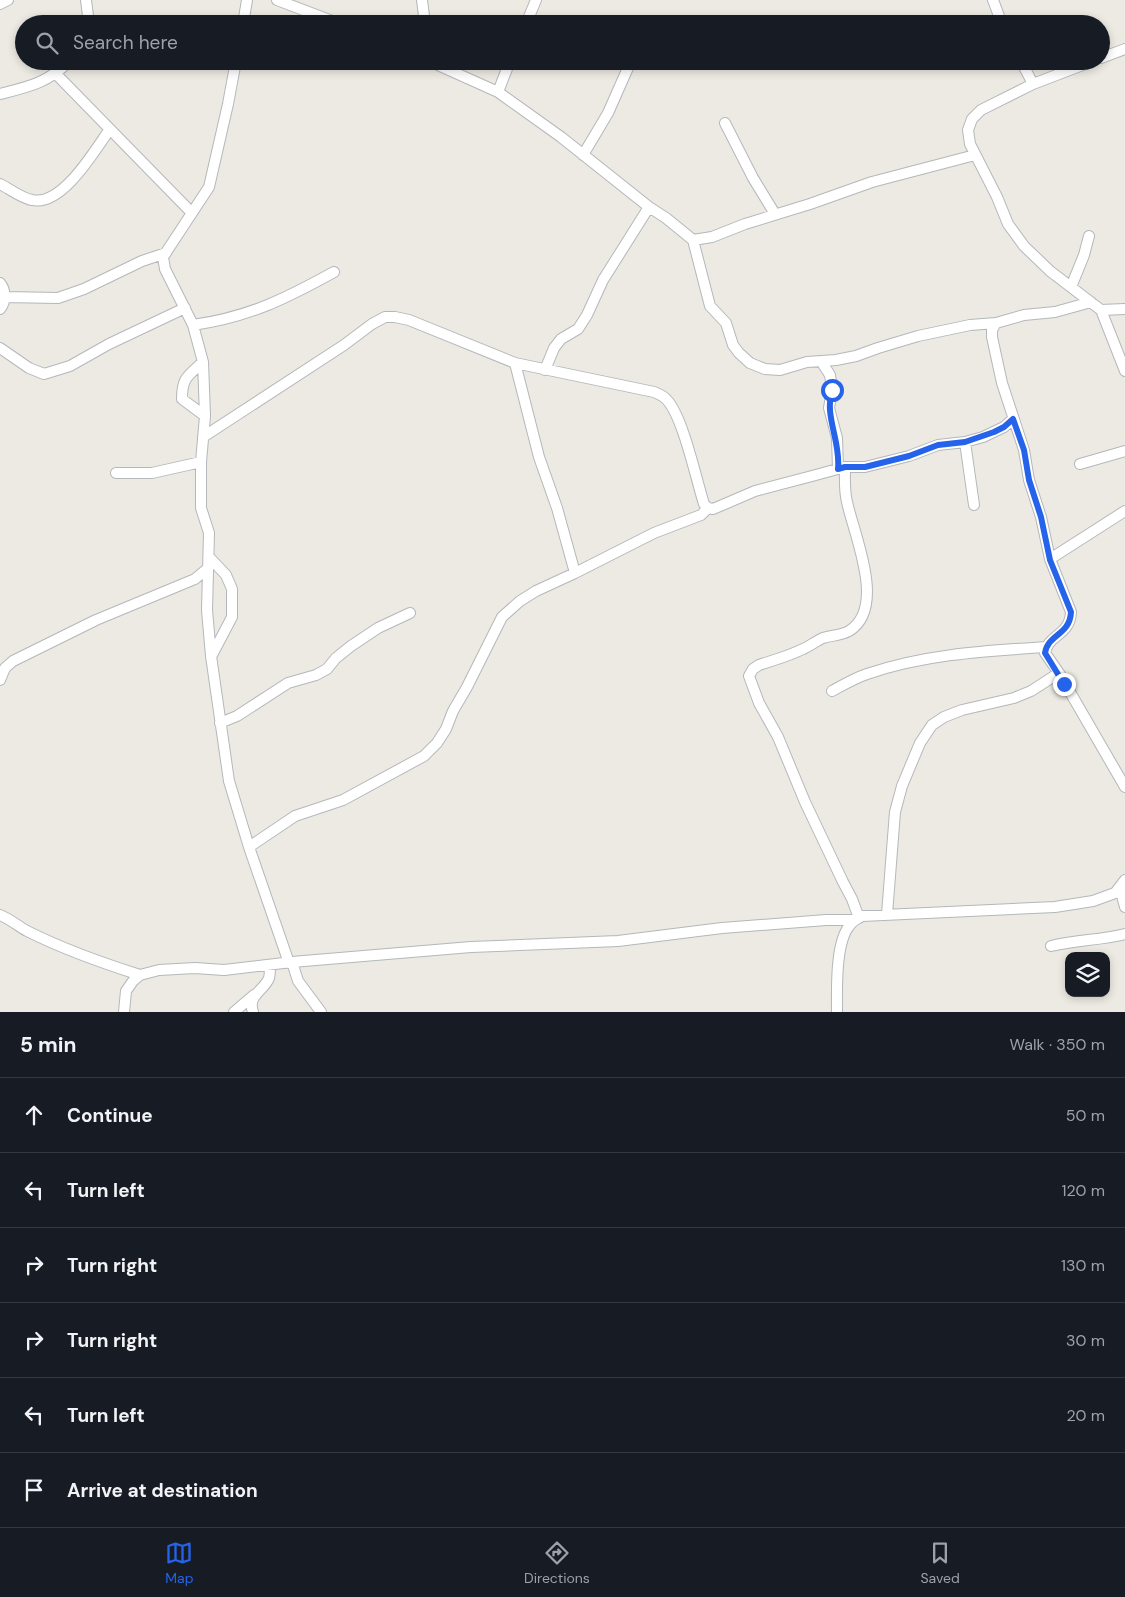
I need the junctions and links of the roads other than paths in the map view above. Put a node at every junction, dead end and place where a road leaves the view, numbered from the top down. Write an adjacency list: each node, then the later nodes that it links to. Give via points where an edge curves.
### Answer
1 (8, 0): 8 (street)
2 (86, 0): 9 (street)
3 (247, 0): 10 (street)
4 (277, 0): 11 (street)
5 (422, 0): 12 (street)
6 (536, 0): 13 (street)
7 (993, 0): 14 (street)
8 (0, 4)
9 (87, 15)
10 (244, 15)
11 (316, 15)
12 (424, 15)
13 (530, 15)
14 (999, 15)
15 (1125, 49): 16 (street)
16 (1110, 55)
17 (60, 70): 24 (street)
18 (234, 70): 34 (street, via 209,187)
19 (449, 70): 26 (street)
20 (507, 70): 26 (street)
21 (627, 70): 30 (street, via 608,113)
22 (1026, 70): 25 (street)
23 (1070, 70): 25 (street)
24 (56, 74): 27 (street, via 31,86); 29 (street)
25 (1034, 84): 31 (street, via 981,110 972,119 968,130)
26 (498, 92): 30 (street)
27 (0, 94)
28 (726, 123): 35 (street)
29 (110, 129): 32 (street, via 68,185 45,200 32,200); 34 (street)
30 (583, 155): 33 (street)
31 (975, 155): 35 (street, via 872,182); 41 (street, via 1008,224 1024,246)
32 (0, 184)
33 (649, 208): 37 (street); 54 (street, via 603,280 587,315 578,328 554,348)
34 (192, 213): 38 (street)
35 (775, 214): 37 (street, via 712,237)
36 (1089, 236): 41 (street)
37 (693, 240): 51 (street, via 710,306 726,323 739,353 765,370)
38 (166, 253): 42 (street, via 58,298); 44 (street, via 163,257 164,270)
39 (334, 272): 49 (street, via 289,297 254,311 222,321)
40 (0, 283): 42 (street)
41 (1071, 287): 43 (street)
42 (5, 297): 46 (street)
43 (1091, 302): 47 (street); 48 (street)
44 (185, 308): 49 (street); 50 (street, via 70,366 44,374)
45 (1125, 309): 47 (street)
46 (0, 310)
47 (1101, 310): 55 (street)
48 (996, 323): 51 (street, via 918,336 856,356); 57 (street, via 992,330 994,354)
49 (193, 325): 52 (street)
50 (0, 348)
51 (821, 361): 63 (street, via 830,375 829,408)
52 (203, 362): 56 (street); 56 (street, via 182,385 182,399)
53 (515, 363): 54 (street); 58 (street, via 409,320 385,317); 71 (street, via 539,457)
54 (545, 370): 66 (street, via 654,392 666,398 673,407)
55 (1125, 371)
56 (205, 416): 58 (street)
57 (1013, 419): 59 (street, via 994,432); 69 (street, via 1024,450)
58 (203, 437): 61 (street)
59 (965, 442): 63 (street, via 938,445 865,467); 65 (street)
60 (1125, 451): 62 (street)
61 (201, 462): 64 (street, via 152,474); 68 (street, via 201,508 209,533)
62 (1080, 464)
63 (842, 468): 66 (street, via 755,491 719,508); 85 (street, via 866,577 866,607 860,621 850,631 816,641 760,665 749,676 759,704 778,737 852,899)
64 (116, 473)
65 (974, 505)
66 (708, 508): 71 (street, via 702,516 654,533)
67 (1125, 511): 69 (street)
68 (210, 557): 70 (street); 74 (street, via 226,575 232,589 232,617)
69 (1050, 560): 73 (street, via 1071,612 1071,620)
70 (208, 568): 74 (street); 76 (street, via 195,579 96,620 13,661)
71 (575, 573): 80 (street, via 536,591 502,617 468,687 452,711 446,729 438,743 424,756 343,800 295,816)
72 (410, 612): 78 (street, via 351,646 327,669 288,683 237,716)
73 (1046, 647): 75 (street, via 1047,658); 77 (street, via 933,657 865,674)
74 (211, 656): 78 (street)
75 (1059, 673): 79 (street); 83 (street, via 1014,698 962,710 932,725 920,743 895,812)
76 (0, 680)
77 (832, 691)
78 (220, 723): 80 (street, via 229,781)
79 (1125, 787)
80 (249, 847): 88 (street)
81 (1123, 890): 82 (street); 83 (street, via 1093,901 1055,907)
82 (1125, 907)
83 (887, 914): 85 (street)
84 (0, 916): 90 (street, via 99,962)
85 (857, 919): 88 (street, via 722,928 618,942 470,947); 96 (street, via 845,933 839,955)
86 (1125, 934): 87 (street)
87 (1051, 946)
88 (290, 962): 89 (street); 95 (street, via 298,981)
89 (270, 966): 90 (street, via 159,970); 91 (street, via 269,978)
90 (140, 975): 92 (street, via 126,991)
91 (257, 992): 93 (street); 94 (street, via 252,1000)
92 (124, 1012)
93 (234, 1012)
94 (253, 1012)
95 (321, 1012)
96 (837, 1012)

